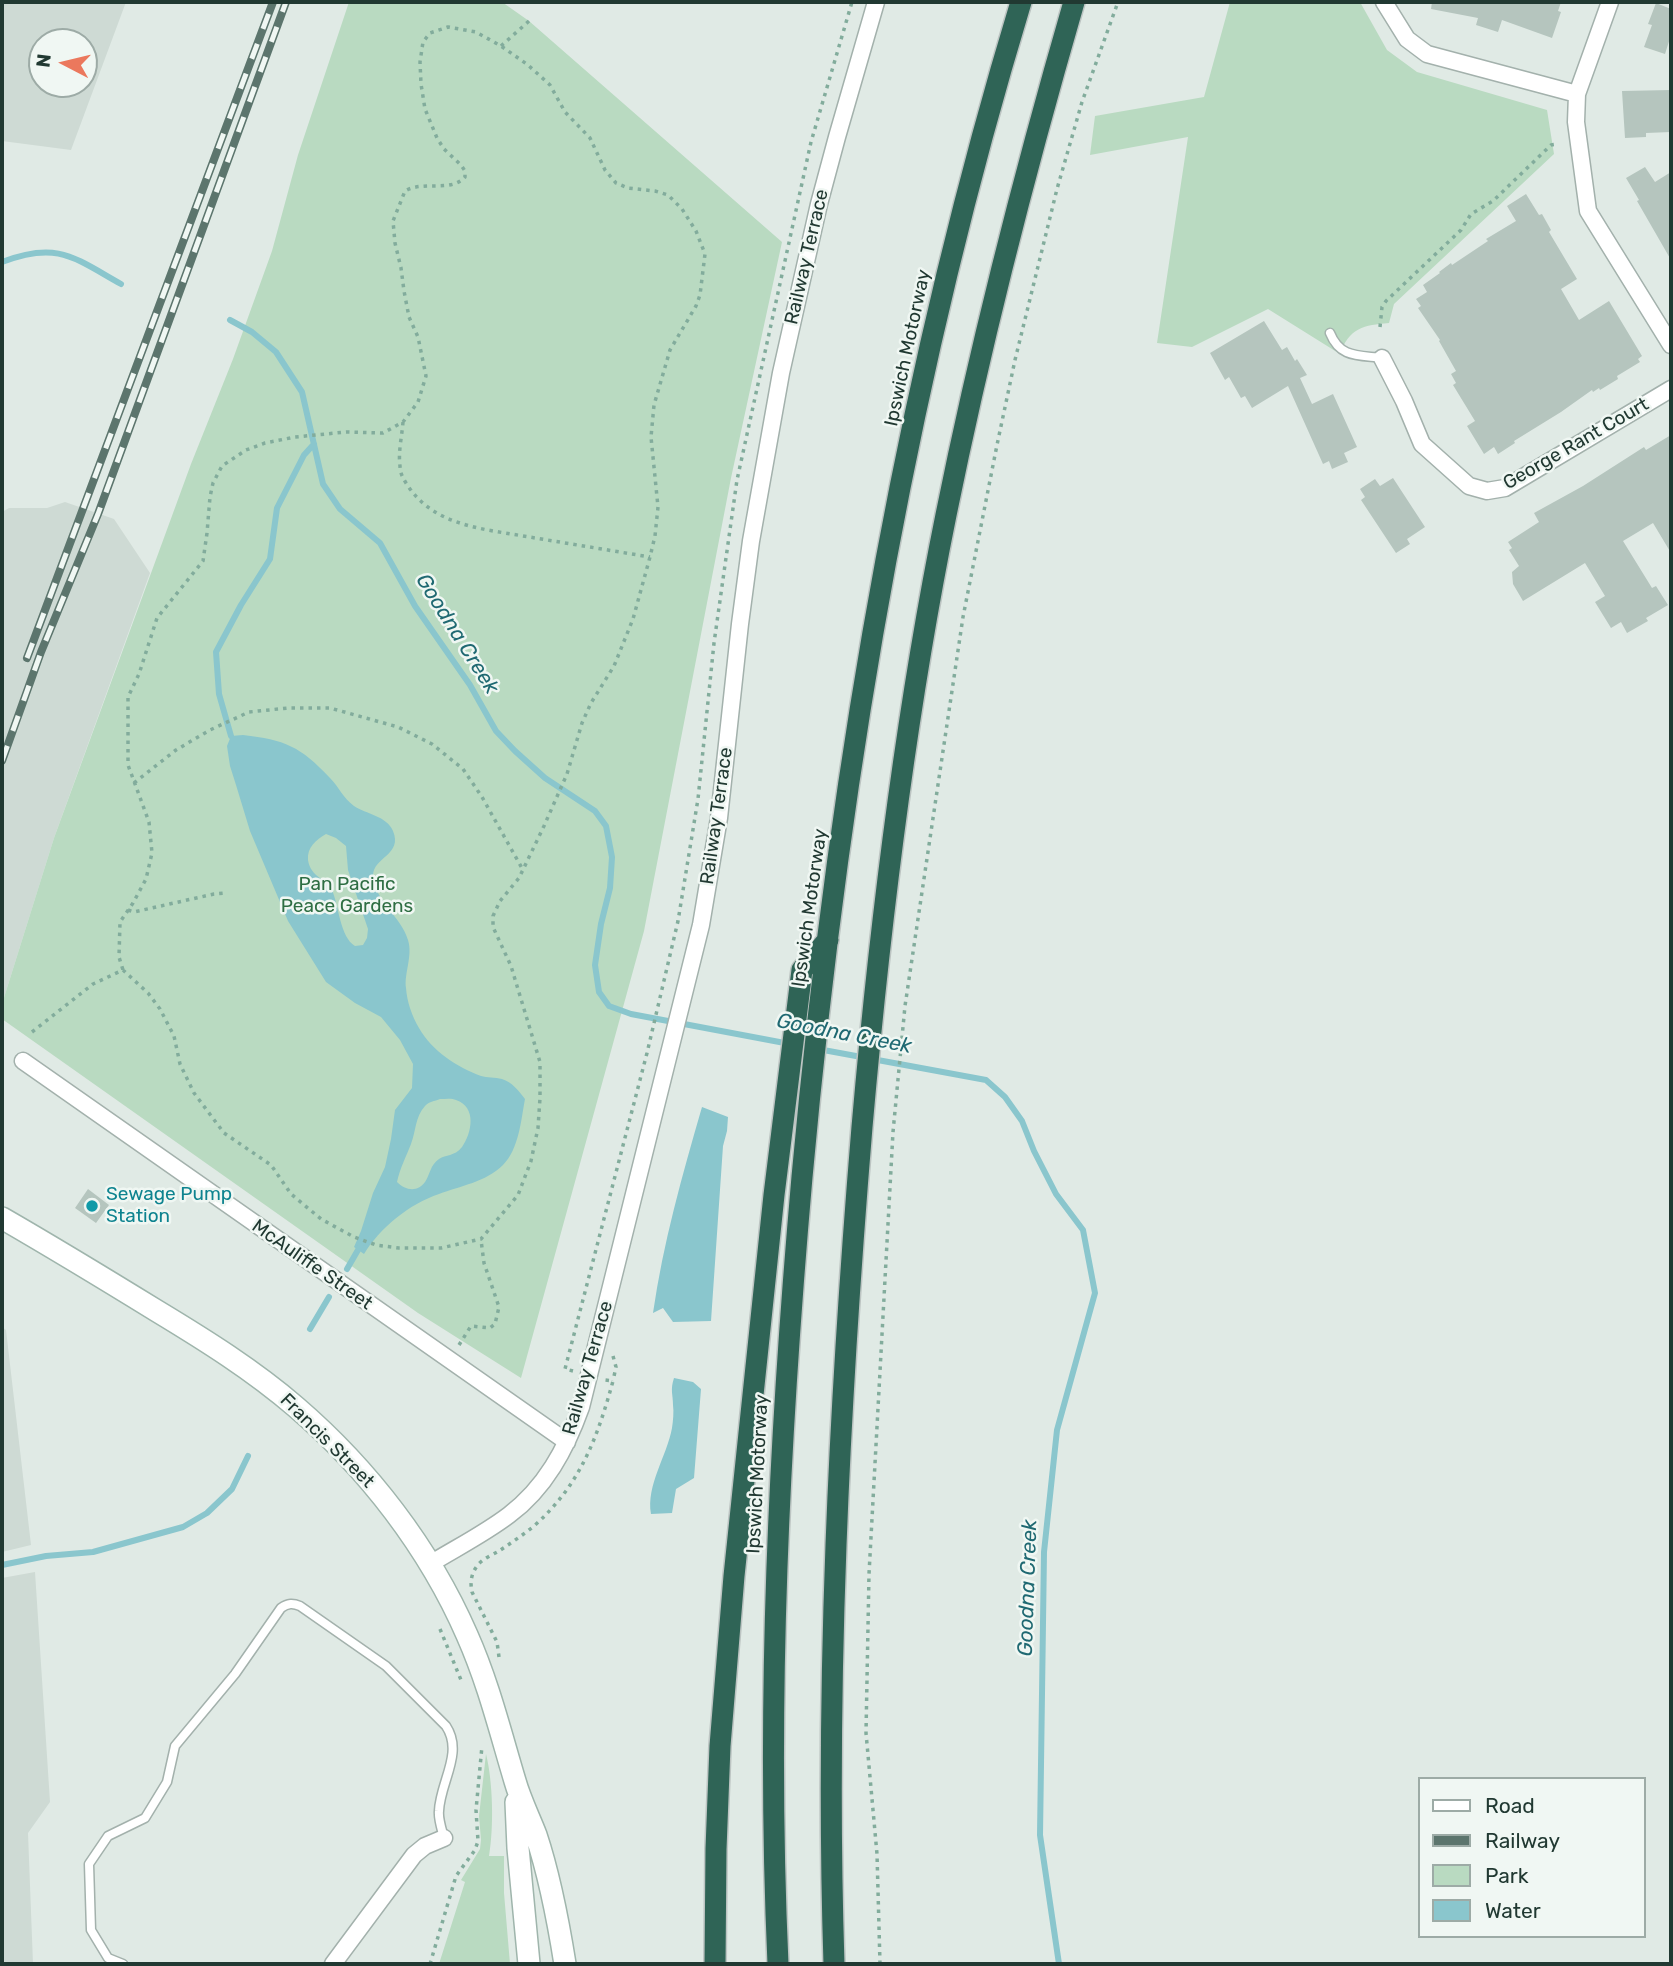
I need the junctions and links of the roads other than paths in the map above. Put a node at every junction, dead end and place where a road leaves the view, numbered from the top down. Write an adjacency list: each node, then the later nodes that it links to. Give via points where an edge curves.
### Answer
1 (876, 2): 14 (street, Railway Terrace, via 813,229 764,461 701,925 581,1408)
2 (1021, 2): 11 (highway, Ipswich Motorway, via 954,246 894,519 858,721)
3 (1074, 2): 24 (highway, via 1008,239 946,517 904,759 873,1003 847,1319 835,1566 831,1723)
4 (1384, 2): 6 (street, via 1407,39 1427,54)
5 (1609, 2): 6 (street)
6 (1577, 94): 8 (street, via 1576,122 1588,211)
7 (1330, 333): 9 (lane, via 1346,353)
8 (1671, 345)
9 (1381, 358): 10 (street, George Rant Court, via 1422,444 1469,486 1487,491 1505,488)
10 (1671, 389)
11 (828, 940): 22 (highway, via 802,970 785,1107 724,1693); 23 (highway, Ipswich Motorway, via 808,1114 779,1501 773,1775)
12 (23, 1061): 14 (street, McAuliffe Street)
13 (2, 1218): 15 (main road, Francis Street, via 198,1336 278,1392 356,1466)
14 (567, 1443): 15 (street, Railway Terrace, via 545,1478 517,1508)
15 (430, 1564): 16 (main road, Francis Street, via 486,1682)
16 (515, 1782): 20 (main road, Francis Street); 21 (main road, Francis Street, via 547,1871)
17 (444, 1838): 18 (lane, via 439,1812 454,1751 446,1726 386,1666 290,1603 175,1745 167,1782 145,1818 108,1836 89,1864 91,1930 108,1958); 19 (street, via 414,1855)
18 (123, 1964)
19 (333, 1964)
20 (529, 1964)
21 (565, 1964)
22 (715, 1964)
23 (778, 1964)
24 (834, 1964)

